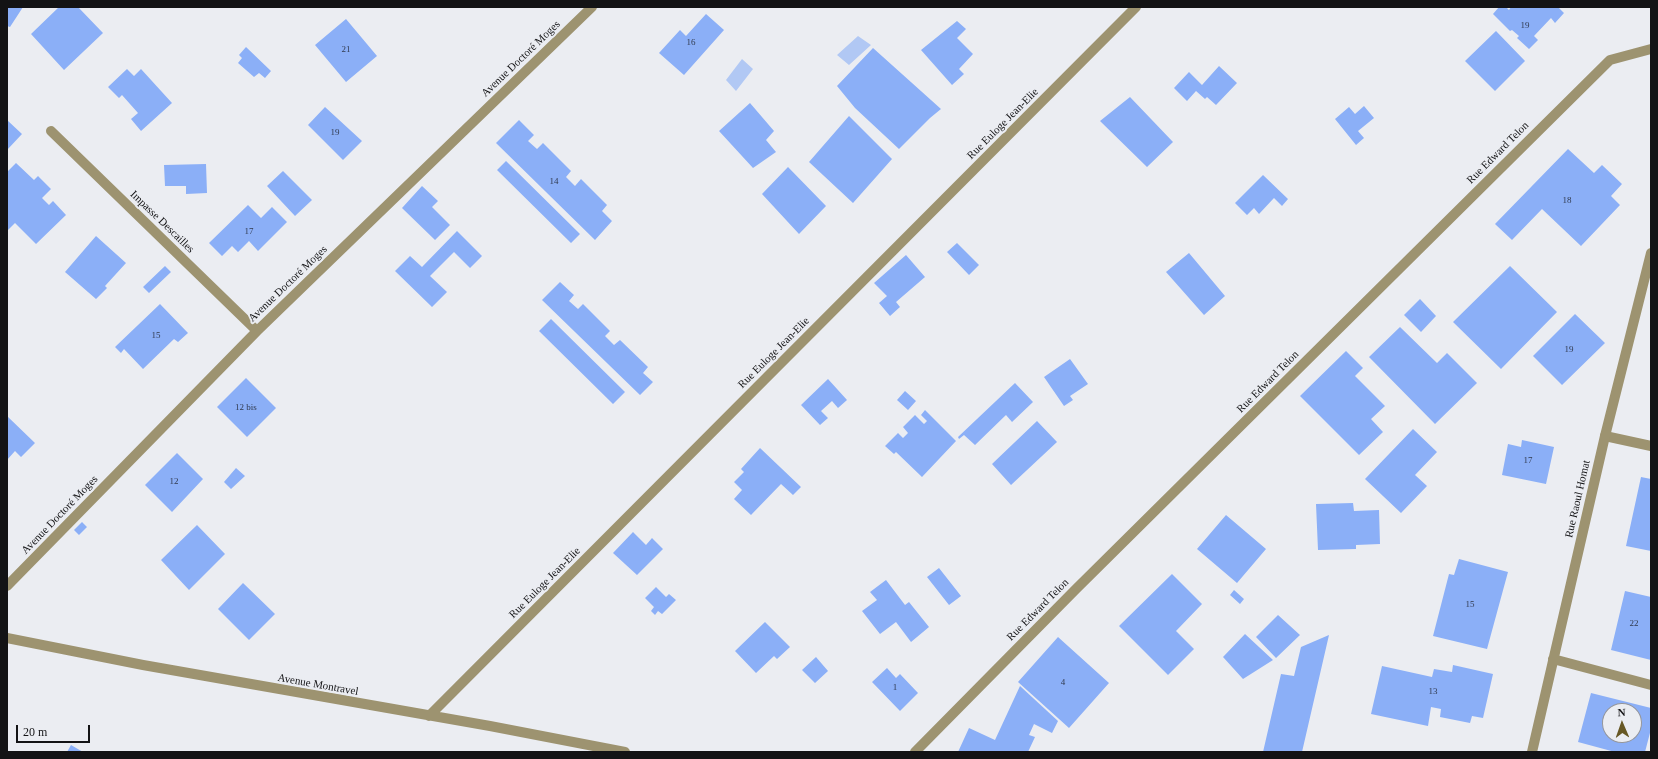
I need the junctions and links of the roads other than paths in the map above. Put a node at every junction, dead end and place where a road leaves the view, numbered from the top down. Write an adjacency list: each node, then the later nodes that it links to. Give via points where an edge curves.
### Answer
1 (592, 7): 6 (street, Avenue Doctoré Moges)
2 (1136, 7): 13 (street, Rue Euloge Jean-Elie)
3 (1651, 49): 15 (street, Rue Edward Telon, via 1610,60)
4 (51, 131): 6 (street, Impasse Descailles)
5 (1651, 253): 7 (street, Rue Raoul Homat)
6 (257, 331): 9 (street, Avenue Doctoré Moges)
7 (1605, 436): 8 (street); 11 (street, Rue Raoul Homat)
8 (1651, 446)
9 (7, 586)
10 (7, 638): 13 (street, Avenue Montravel, via 143,666)
11 (1553, 659): 12 (street); 16 (street, Rue Raoul Homat)
12 (1651, 686)
13 (428, 716): 14 (street, Avenue Montravel)
14 (625, 752)
15 (915, 752)
16 (1532, 752)

